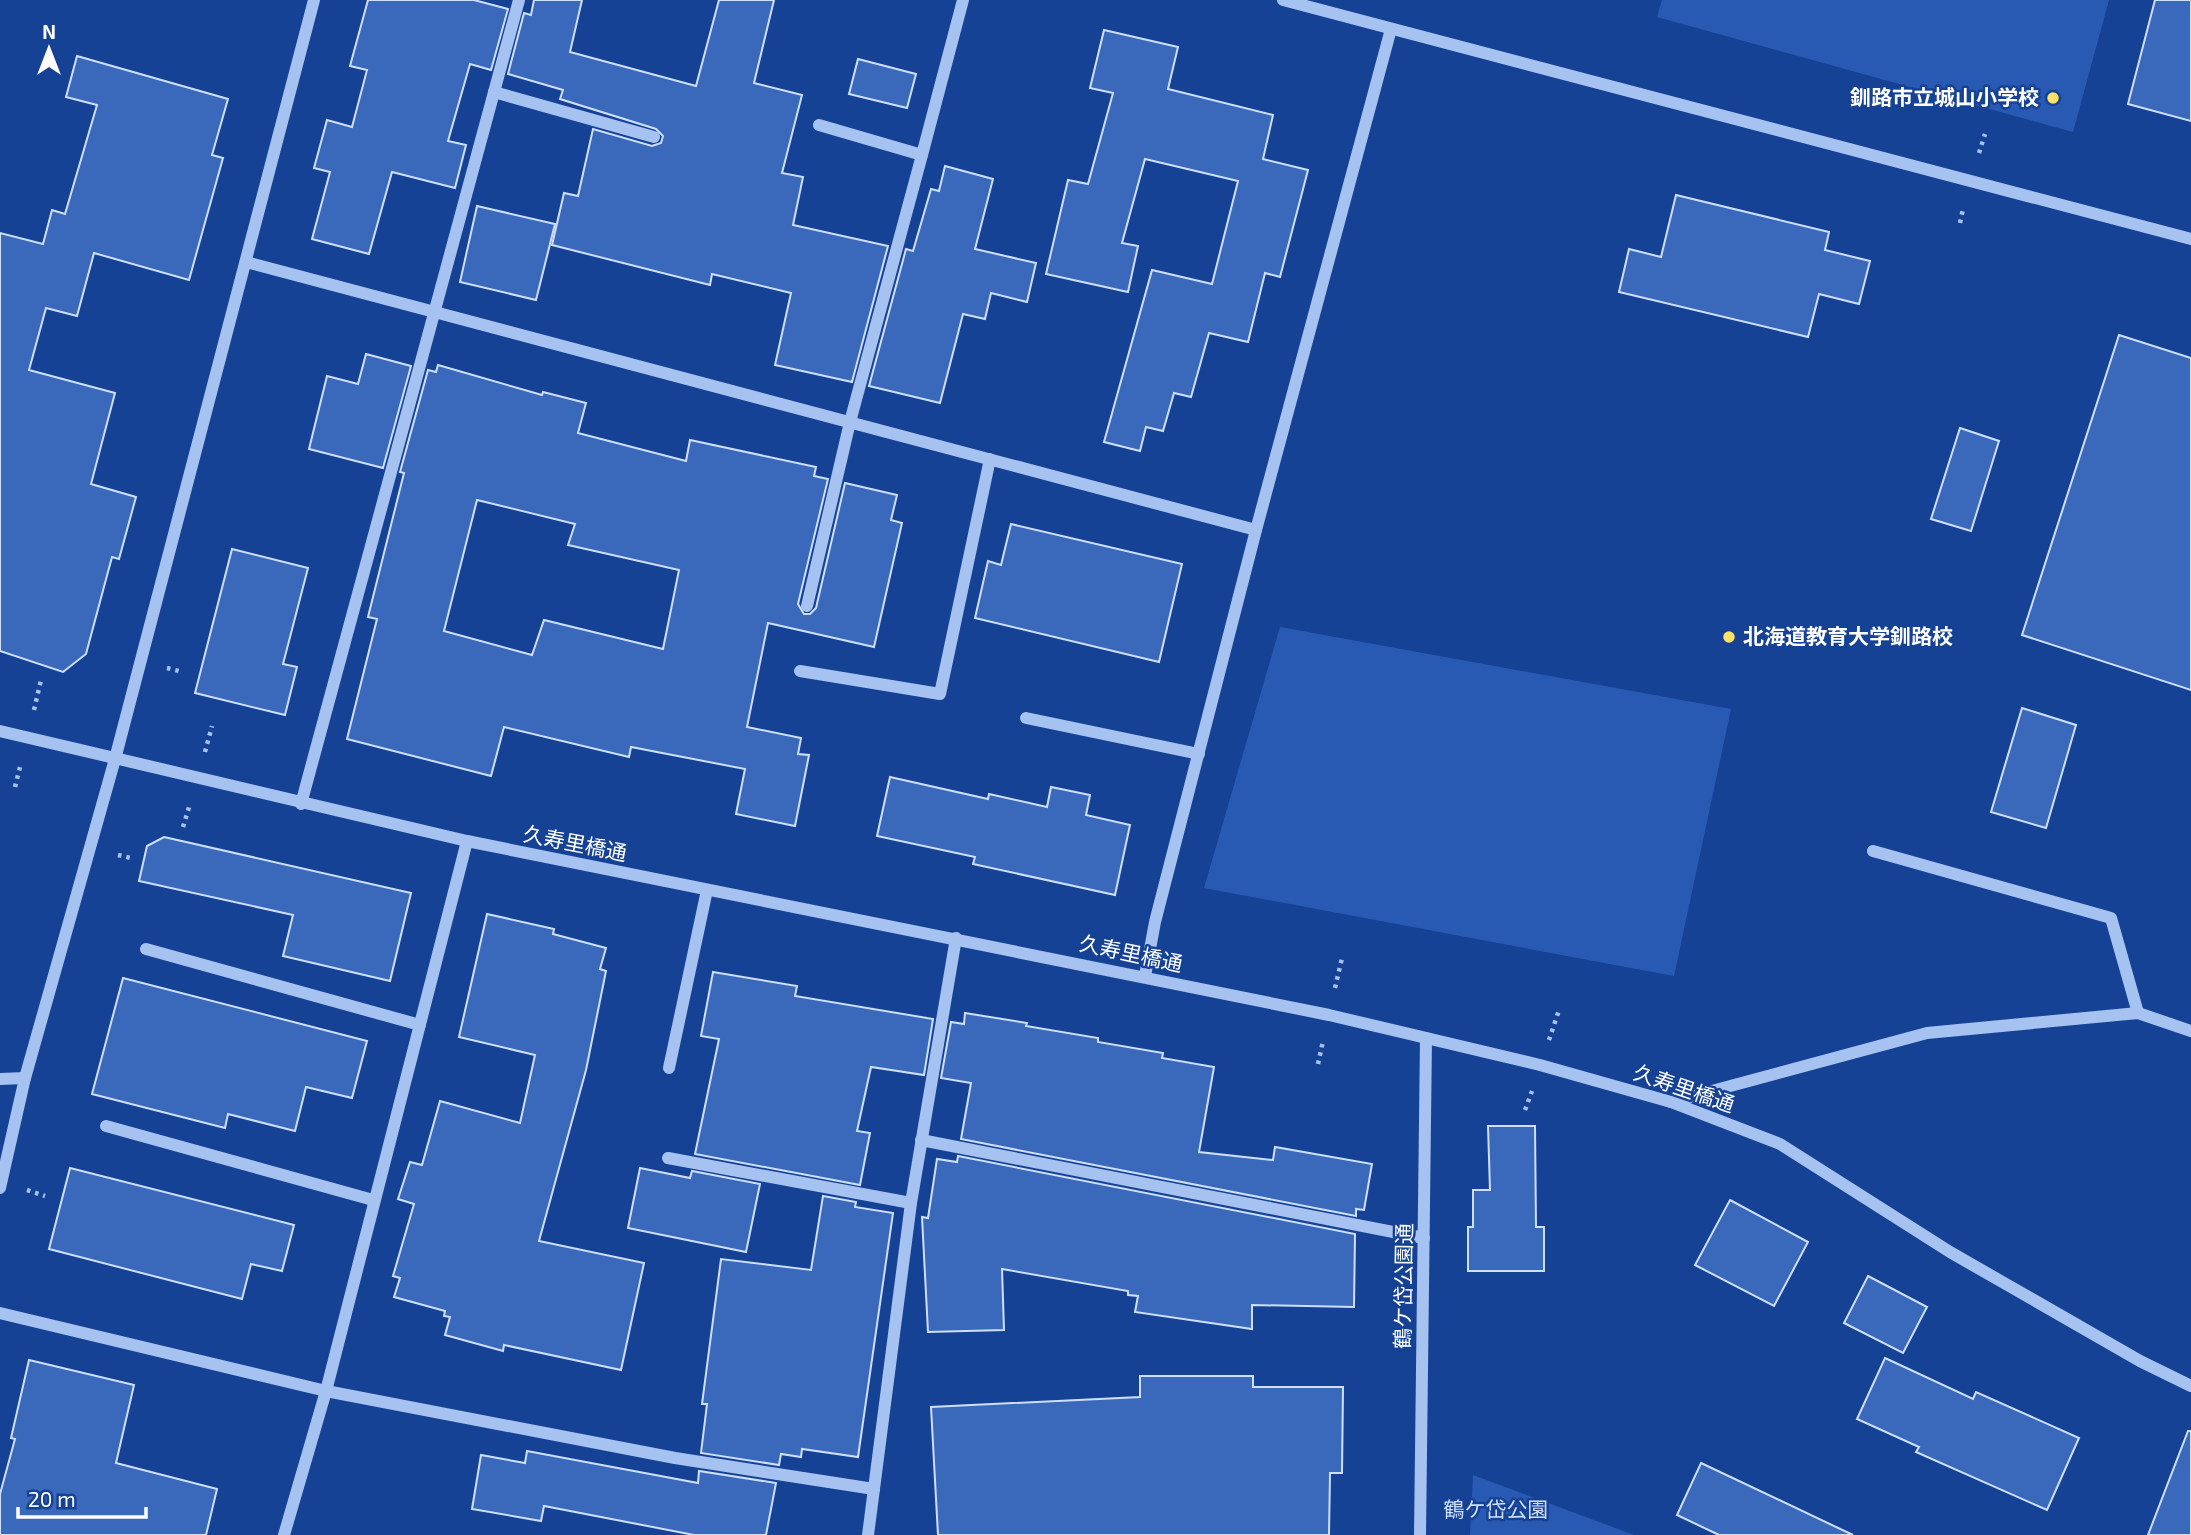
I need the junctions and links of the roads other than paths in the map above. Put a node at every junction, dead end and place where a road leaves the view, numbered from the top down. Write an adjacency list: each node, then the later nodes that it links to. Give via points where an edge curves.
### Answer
1 (314, 0): 11 (street)
2 (519, 0): 6 (street)
3 (963, 0): 9 (street)
4 (1283, 0): 5 (street)
5 (1391, 29): 10 (street); 15 (street)
6 (494, 92): 8 (street); 12 (street)
7 (819, 125): 9 (street)
8 (654, 137)
9 (922, 155): 13 (street)
10 (2191, 239)
11 (246, 262): 12 (street); 21 (street)
12 (435, 312): 13 (street); 22 (street)
13 (850, 422): 14 (street); 16 (street)
14 (990, 459): 15 (street); 17 (street, via 940,694)
15 (1256, 530): 20 (street)
16 (807, 606)
17 (800, 671)
18 (1026, 718): 20 (street)
19 (0, 731): 21 (street, 久寿里橋通)
20 (1199, 754): 28 (street)
21 (115, 759): 22 (street, 久寿里橋通); 34 (street)
22 (301, 804): 23 (street, 久寿里橋通)
23 (467, 841): 25 (street, 久寿里橋通); 30 (street)
24 (1873, 851): 29 (street, via 2111,918)
25 (707, 890): 26 (street, 久寿里橋通); 33 (street)
26 (956, 938): 28 (street, 久寿里橋通); 38 (street)
27 (146, 949): 30 (street)
28 (1145, 976): 32 (street, 久寿里橋通)
29 (2138, 1013): 31 (street); 36 (street, via 1927,1033)
30 (420, 1025): 41 (street)
31 (2191, 1031)
32 (1426, 1038): 36 (street, 久寿里橋通); 43 (street, 鶴ケ岱公園通)
33 (669, 1068)
34 (25, 1078): 35 (street); 40 (street)
35 (0, 1079)
36 (1671, 1102): 45 (street, 久寿里橋通, via 1780,1144 1950,1252)
37 (106, 1126): 41 (street)
38 (921, 1140): 42 (street); 43 (street)
39 (668, 1158): 42 (street)
40 (0, 1188)
41 (373, 1200): 46 (street)
42 (911, 1203): 47 (street)
43 (1424, 1238): 50 (street, 鶴ケ岱公園通)
44 (0, 1314): 46 (street)
45 (2191, 1386)
46 (326, 1391): 47 (street, via 675,1458); 48 (street)
47 (874, 1489): 49 (street)
48 (284, 1535)
49 (868, 1535)
50 (1420, 1535)

